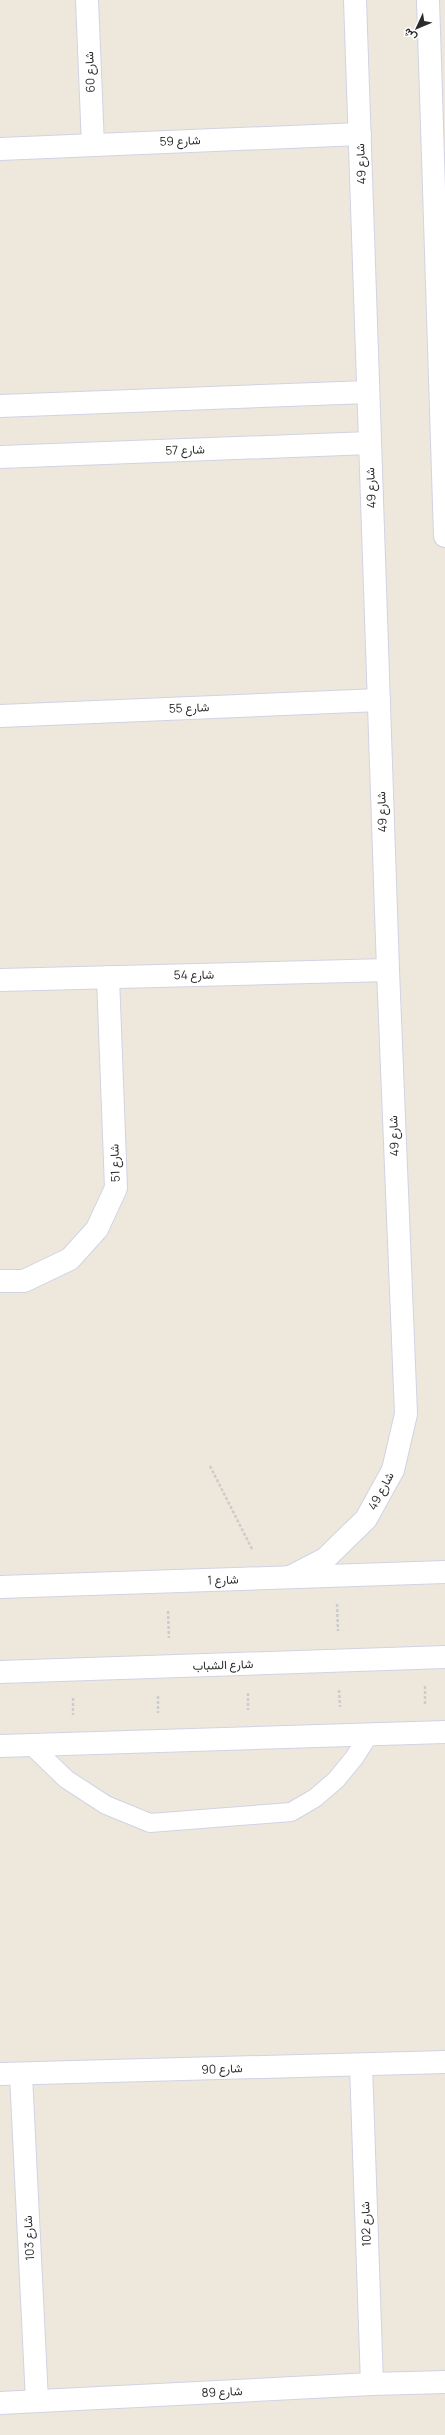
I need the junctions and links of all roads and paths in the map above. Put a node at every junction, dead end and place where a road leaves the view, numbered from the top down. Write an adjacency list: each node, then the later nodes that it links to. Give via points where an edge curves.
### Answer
1 (87, 0): 5 (street, شارع 60)
2 (355, 0): 4 (street, شارع 49)
3 (428, 0): 11 (street)
4 (360, 134): 5 (street, شارع 59); 7 (street, شارع 49)
5 (93, 145): 6 (street, شارع 59)
6 (0, 149)
7 (368, 392): 8 (street); 9 (street, شارع 49)
8 (0, 406)
9 (370, 443): 10 (street, شارع 57); 12 (street, شارع 49)
10 (0, 457)
11 (445, 536)
12 (379, 700): 13 (street, شارع 55); 14 (street, شارع 49)
13 (0, 716)
14 (388, 970): 15 (street, شارع 54); 20 (street, شارع 49, via 406,1414 393,1470 366,1519 325,1559)
15 (108, 977): 16 (street, شارع 54); 17 (street, شارع 51, via 116,1188 98,1230 70,1259 24,1281)
16 (0, 980)
17 (0, 1281)
18 (210, 1466): 21 (path)
19 (445, 1572): 20 (street, شارع 1)
20 (290, 1577): 21 (street, شارع 1)
21 (267, 1578): 22 (street, شارع 1)
22 (167, 1582): 23 (street, شارع 1); 26 (path)
23 (0, 1587)
24 (435, 1658): 25 (street, شارع الشباب); 29 (path)
25 (247, 1664): 26 (street, شارع الشباب); 31 (path)
26 (163, 1667): 27 (street, شارع الشباب); 32 (path)
27 (72, 1670): 28 (street, شارع الشباب); 33 (path)
28 (0, 1672)
29 (435, 1733): 30 (street)
30 (369, 1734): 31 (street); 35 (lane, via 336,1780 315,1798 291,1812 150,1823 106,1806 92,1797 66,1779)
31 (249, 1738): 32 (street)
32 (159, 1742): 33 (street)
33 (74, 1744): 35 (street)
34 (0, 1746): 35 (street)
35 (31, 1746)
36 (445, 2062): 37 (street, شارع 90)
37 (361, 2065): 38 (street, شارع 90); 40 (street, شارع 102)
38 (10, 2075): 41 (street, شارع 103)
39 (445, 2382): 40 (street, شارع 89)
40 (372, 2384): 41 (street, شارع 89)
41 (37, 2401): 42 (street, شارع 89)
42 (0, 2403)

